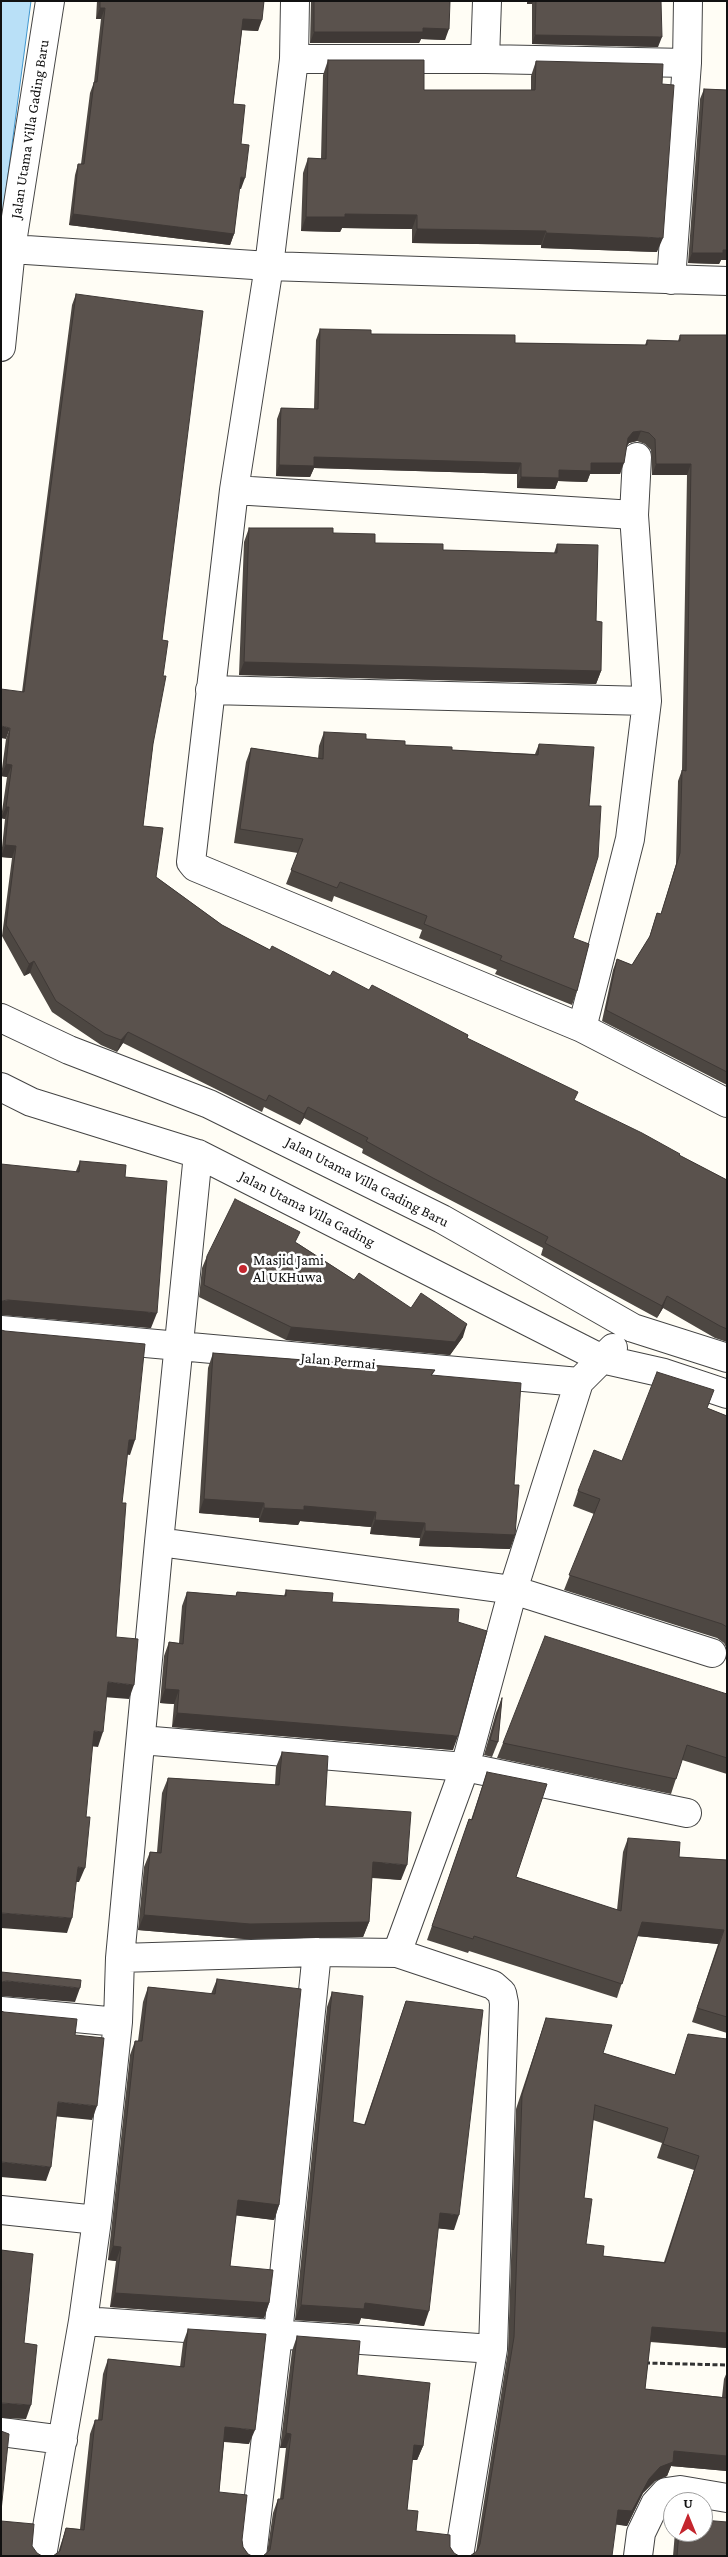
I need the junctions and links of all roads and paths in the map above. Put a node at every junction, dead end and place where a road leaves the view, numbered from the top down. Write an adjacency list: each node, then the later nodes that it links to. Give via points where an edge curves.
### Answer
1 (50, 1): 8 (street, Jalan Utama Villa Gading Baru)
2 (295, 1): 5 (street)
3 (487, 1): 6 (street)
4 (688, 1): 7 (street)
5 (294, 59): 6 (street); 9 (street)
6 (485, 59): 7 (street)
7 (687, 63): 10 (street)
8 (11, 249): 9 (street); 12 (street, Jalan Utama Villa Gading Baru)
9 (269, 266): 10 (street); 14 (street)
10 (671, 280): 11 (street)
11 (727, 282)
12 (1, 347)
13 (637, 457): 15 (street)
14 (234, 490): 15 (street); 16 (street)
15 (634, 515): 17 (street)
16 (210, 690): 17 (street); 19 (street, via 190,857 195,867)
17 (647, 701): 19 (street, via 630,839)
18 (1, 1018): 23 (street, Jalan Utama Villa Gading Baru, via 69,1050 218,1108 442,1218)
19 (582, 1028): 21 (street)
20 (1, 1087): 22 (street, Jalan Utama Villa Gading, via 31,1102)
21 (727, 1103)
22 (198, 1154): 25 (street); 27 (street, Jalan Utama Villa Gading)
23 (633, 1328): 26 (street, Jalan Utama Villa Gading Baru); 27 (street)
24 (1, 1330): 25 (street, Jalan Permai)
25 (180, 1347): 28 (street, Jalan Permai); 30 (street)
26 (727, 1358)
27 (602, 1359): 28 (street); 29 (street, via 664,1373)
28 (579, 1382): 31 (street)
29 (727, 1394)
30 (159, 1542): 31 (street); 33 (street)
31 (513, 1590): 32 (street); 34 (street)
32 (712, 1653)
33 (141, 1740): 34 (street); 38 (street)
34 (465, 1767): 35 (street); 37 (street)
35 (687, 1814)
36 (316, 1952): 37 (street); 38 (street); 44 (street)
37 (396, 1953): 45 (street, via 493,1985 503,1998)
38 (120, 1958): 40 (street)
39 (1, 2011): 40 (street)
40 (118, 2022): 42 (street)
41 (1, 2210): 42 (street)
42 (97, 2220): 43 (street)
43 (83, 2322): 44 (street); 49 (street)
44 (278, 2334): 45 (street); 52 (street)
45 (493, 2349): 53 (street)
46 (642, 2362): 47 (path)
47 (727, 2365)
48 (1, 2432): 49 (street)
49 (63, 2440): 51 (street)
50 (727, 2498): 54 (street, via 680,2490 666,2492 655,2504 641,2533)
51 (42, 2556)
52 (252, 2556)
53 (459, 2556)
54 (638, 2556)

